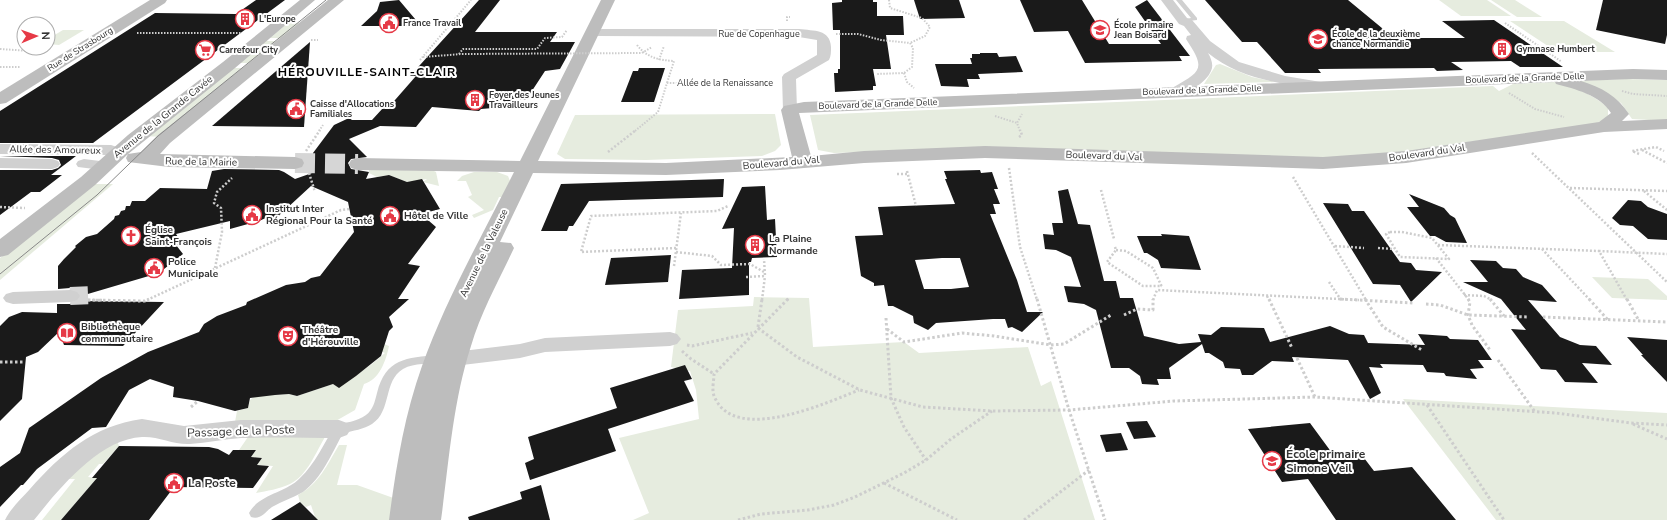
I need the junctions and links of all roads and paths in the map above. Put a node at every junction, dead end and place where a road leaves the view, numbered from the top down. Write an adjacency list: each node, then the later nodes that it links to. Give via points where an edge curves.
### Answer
1 (160, 0): 38 (street, Rue de Strasbourg)
2 (308, 0): 53 (street, Avenue de la Grande Cavée, via 134,139)
3 (337, 0): 52 (street, Avenue de la Grande Cavée, via 164,139)
4 (471, 0): 22 (path)
5 (608, 0): 13 (street, Avenue de la Valeuse)
6 (618, 0): 13 (street, Avenue de la Valeuse)
7 (889, 0): 18 (path, via 890,8 922,18 930,27 925,36)
8 (1167, 0): 10 (street)
9 (1179, 0): 10 (lane, via 1195,19)
10 (1183, 21): 33 (street, via 1221,57 1234,65 1283,80); 36 (street, via 1179,22 1206,61 1206,69 1202,76)
11 (1505, 23): 25 (path)
12 (567, 30): 21 (path, via 562,37 545,38 537,49 463,48)
13 (598, 32): 16 (street, Rue de Copenhague); 61 (street, Avenue de la Valeuse)
14 (137, 33): 15 (path)
15 (241, 33)
16 (819, 36): 18 (path, via 858,34); 31 (street, via 824,40 824,57)
17 (665, 43): 24 (path)
18 (910, 43): 28 (path, via 913,48 912,67 904,73)
19 (0, 49): 20 (path)
20 (16, 50)
21 (459, 54): 22 (path); 24 (path, bridge, via 642,53)
22 (422, 57): 23 (path)
23 (420, 60)
24 (659, 60): 32 (path, via 674,61)
25 (1567, 65)
26 (0, 67): 27 (path)
27 (25, 67)
28 (876, 74)
29 (1667, 75): 30 (street, Boulevard de la Grande Delle)
30 (1544, 77): 33 (street, Boulevard de la Grande Delle); 43 (street, via 1590,90 1616,106 1620,114)
31 (792, 78): 32 (path, Allée de la Renaissance); 39 (street)
32 (667, 83): 49 (path, Allée de la Renaissance, via 658,112)
33 (1322, 86): 36 (street, Boulevard de la Grande Delle)
34 (1505, 89): 41 (path, via 1531,108)
35 (1620, 90): 37 (path, via 1633,94)
36 (1177, 91): 39 (street, Boulevard de la Grande Delle, via 804,107)
37 (1667, 96)
38 (0, 99)
39 (790, 110): 54 (street)
40 (1023, 112): 44 (path, via 1017,123 1022,135)
41 (1565, 117)
42 (1667, 124): 43 (street, Boulevard du Val)
43 (1604, 127): 45 (street, Boulevard du Val)
44 (1016, 139)
45 (1518, 140): 51 (street, Boulevard du Val, via 1400,158 1322,163 1005,152); 66 (path)
46 (0, 149): 53 (street, Allée des Amoureux)
47 (1642, 150): 58 (path)
48 (1664, 151): 50 (path, via 1656,147 1632,151)
49 (604, 154)
50 (1639, 154)
51 (903, 155): 54 (street, Boulevard du Val); 65 (path)
52 (146, 158): 53 (street, Rue de la Mairie); 57 (street, Rue de la Mairie, via 169,161)
53 (99, 160): 84 (street, Avenue de la Grande Cavée, via 88,180)
54 (803, 162): 61 (street, Boulevard du Val, via 666,169)
55 (1008, 162): 123 (path, via 1020,247)
56 (0, 163): 59 (street, Allée des Amoureux)
57 (295, 163)
58 (1667, 163)
59 (52, 164)
60 (358, 164): 61 (street)
61 (533, 167): 128 (street, Avenue de la Valeuse, via 465,292)
62 (236, 173): 92 (path, via 217,192 214,203 221,208 222,232)
63 (1291, 173): 79 (path)
64 (897, 174): 65 (path)
65 (908, 174): 71 (path)
66 (1569, 188): 68 (path); 87 (path)
67 (1101, 190): 77 (path)
68 (1644, 191): 69 (path); 75 (path)
69 (1667, 192)
70 (728, 206): 76 (path, via 717,211)
71 (916, 206)
72 (0, 207): 73 (path)
73 (27, 208)
74 (349, 208): 92 (path)
75 (1667, 210)
76 (681, 213): 85 (path); 85 (path, via 591,216 581,252)
77 (1114, 239)
78 (1438, 245): 82 (path, via 1432,238 1406,232 1389,232 1386,234); 83 (path); 89 (path, via 1449,259)
79 (1335, 246): 80 (path); 106 (path)
80 (1364, 248)
81 (1378, 248): 82 (path)
82 (1395, 249): 89 (path, via 1400,257)
83 (1542, 249): 86 (path); 116 (path)
84 (0, 250)
85 (676, 250): 91 (path); 93 (path, via 712,256 720,265 750,264)
86 (1599, 251): 87 (path); 117 (path)
87 (1636, 252): 88 (path); 97 (path)
88 (1667, 254)
89 (1436, 258): 100 (path)
90 (764, 259): 93 (path)
91 (674, 266)
92 (215, 268): 103 (path, via 145,301)
93 (764, 272): 94 (path)
94 (765, 276): 95 (path); 119 (path)
95 (746, 277)
96 (1329, 282): 105 (path)
97 (1667, 282)
98 (1162, 286): 98 (path, via 1143,286 1107,262 1116,248 1126,251 1154,268); 99 (path)
99 (1164, 290): 101 (path); 110 (path, via 1157,290 1152,302 1153,310 1137,309)
100 (1464, 295): 111 (path, via 1470,302); 112 (path, via 1486,295)
101 (1267, 296): 105 (path); 124 (path)
102 (13, 298): 103 (street)
103 (76, 298)
104 (789, 298): 119 (path)
105 (1341, 300): 106 (path)
106 (1366, 301): 107 (path); 125 (path, via 1383,327)
107 (1413, 304)
108 (1426, 304): 111 (path, via 1440,305)
109 (1110, 315): 123 (path, via 1064,344)
110 (1124, 315)
111 (1468, 315): 112 (path); 126 (path)
112 (1504, 316): 113 (path)
113 (1529, 317)
114 (1543, 317): 116 (path)
115 (886, 318): 120 (path)
116 (1608, 320): 117 (path)
117 (1639, 321): 118 (path)
118 (1667, 322)
119 (758, 328): 121 (path); 133 (path, via 797,357)
120 (887, 329): 123 (path, via 904,342 962,333); 135 (path)
121 (753, 333): 122 (path, via 692,346); 132 (path)
122 (670, 339): 128 (street, via 545,345 520,351); 132 (path, via 691,359)
123 (1051, 345): 139 (path)
124 (1292, 348)
125 (1422, 350)
126 (1490, 350)
127 (1297, 358): 134 (path)
128 (446, 359): 144 (lane, Passage de la Poste, via 411,361 395,369 387,378 375,414 364,422); 151 (street, Avenue de la Valeuse, via 432,375 421,414); 152 (street, Avenue de la Valeuse)
129 (1498, 360): 141 (path)
130 (0, 362): 131 (path)
131 (25, 362)
132 (714, 374): 133 (path, via 714,398 726,414 745,420 785,417)
133 (860, 390): 135 (path)
134 (1315, 397): 137 (path); 139 (path, via 1174,401)
135 (891, 398): 140 (path, via 923,407); 146 (path, via 904,426)
136 (198, 401): 138 (path)
137 (1427, 405): 141 (path); 157 (path)
138 (191, 407)
139 (1069, 410): 140 (path); 147 (path)
140 (992, 411): 146 (path)
141 (1535, 412): 142 (path)
142 (1631, 423): 143 (path); 145 (path)
143 (1667, 425)
144 (339, 429): 149 (lane, via 307,480 294,490 267,503); 150 (street, Passage de la Poste, via 246,429 188,435 142,428 125,431 98,444 72,462 49,483)
145 (1667, 439)
146 (926, 460): 148 (path)
147 (1088, 470): 155 (path); 156 (path)
148 (884, 483): 153 (path, via 834,505 761,514); 154 (path)
149 (256, 513)
150 (18, 520)
151 (404, 520)
152 (426, 520)
153 (738, 520)
154 (957, 520)
155 (1024, 520)
156 (1105, 520)
157 (1504, 520)

